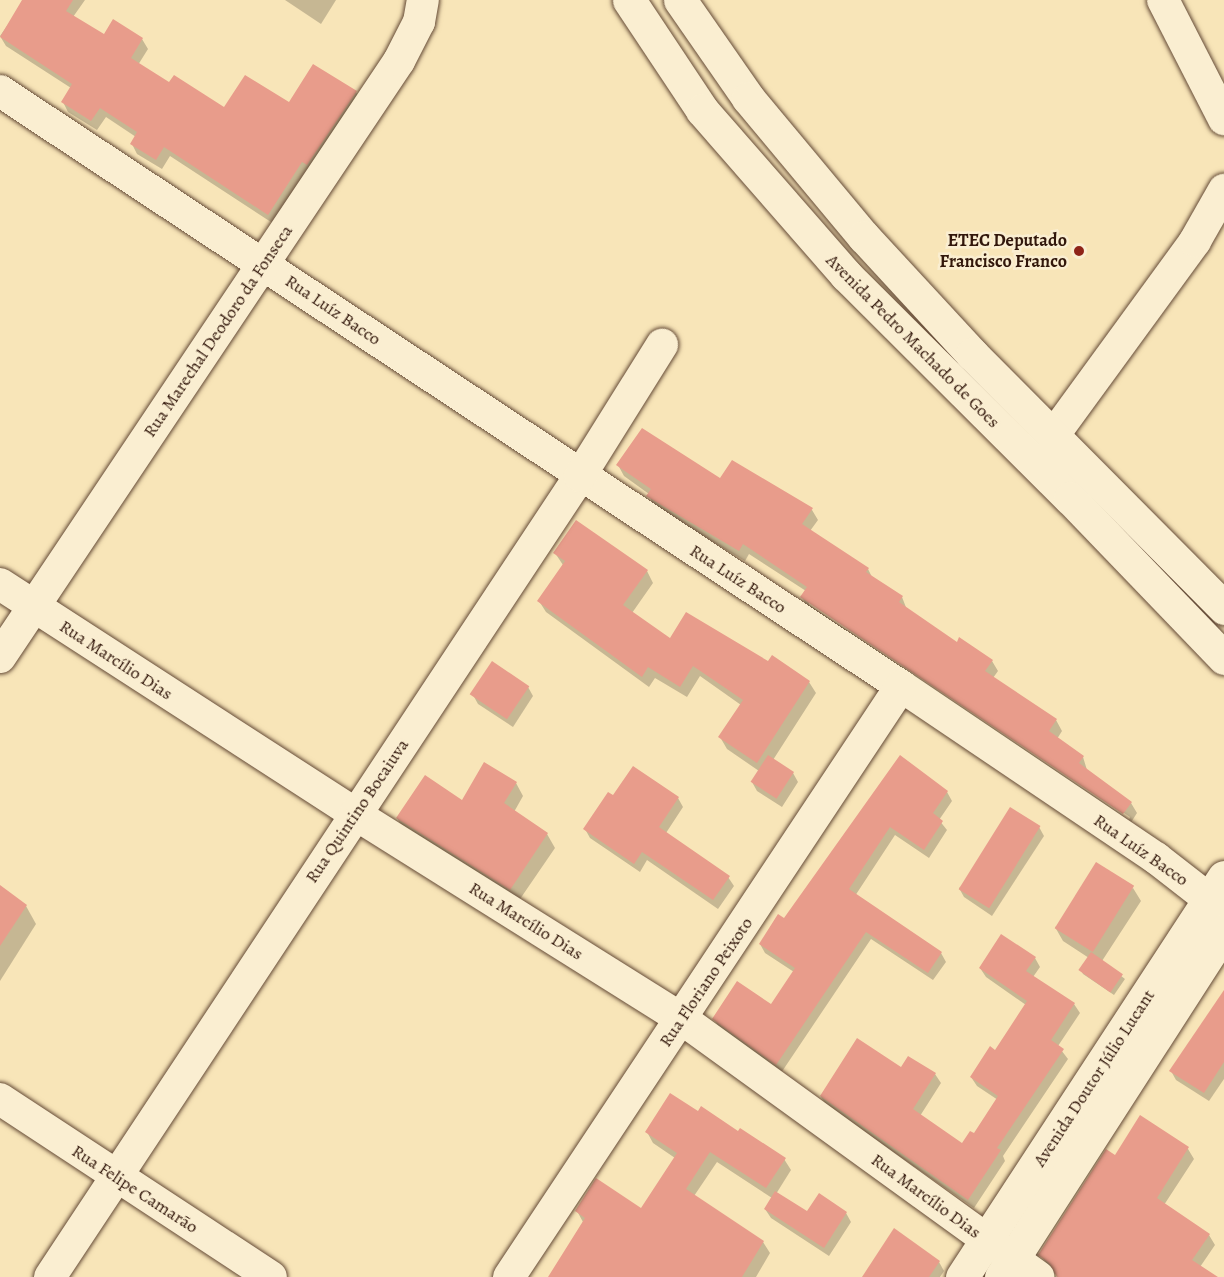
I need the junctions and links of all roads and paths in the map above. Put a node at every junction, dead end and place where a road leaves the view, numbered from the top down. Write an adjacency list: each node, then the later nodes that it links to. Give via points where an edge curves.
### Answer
1 (423, 0): 8 (street, Rua Marechal Deodoro da Fonseca, via 419,22 399,61)
2 (629, 0): 16 (street, Avenida Pedro Machado de Goes, via 702,110 838,267)
3 (680, 0): 10 (street, Avenida Pedro Machado de Goes, via 800,164)
4 (1163, 0): 6 (street)
5 (0, 91): 8 (street, Rua Luíz Bacco)
6 (1224, 119)
7 (1224, 190): 10 (street, via 1195,241)
8 (264, 263): 11 (street, Rua Luíz Bacco); 13 (street, Rua Marechal Deodoro da Fonseca)
9 (662, 345): 11 (street, Rua Quintino Bocaiuva)
10 (1053, 436): 14 (street, Avenida Pedro Machado de Goes, via 1179,558)
11 (580, 476): 17 (street, Rua Luíz Bacco); 18 (street, Rua Quintino Bocaiuva)
12 (0, 584): 13 (street, Rua Marcílio Dias)
13 (34, 607): 15 (street, Rua Marechal Deodoro da Fonseca); 18 (street, Rua Marcílio Dias)
14 (1224, 608)
15 (0, 657)
16 (1224, 658)
17 (901, 686): 19 (street, Rua Luíz Bacco, via 1156,858); 21 (street, Rua Floriano Peixoto)
18 (355, 814): 21 (street, Rua Marcílio Dias); 23 (street, Rua Quintino Bocaiuva)
19 (1219, 896): 24 (street, Avenida Doutor Júlio Lucant)
20 (1224, 931): 25 (street, Avenida Doutor Júlio Lucant)
21 (682, 1019): 24 (street, Rua Marcílio Dias); 28 (street, Rua Floriano Peixoto)
22 (0, 1099): 23 (street, Rua Felipe Camarão)
23 (115, 1178): 26 (street, Rua Quintino Bocaiuva); 27 (street, Rua Felipe Camarão)
24 (986, 1240): 25 (street, Rua Marcílio Dias); 29 (street, Avenida Doutor Júlio Lucant)
25 (1017, 1271)
26 (50, 1277)
27 (271, 1277)
28 (509, 1277)
29 (962, 1277)

